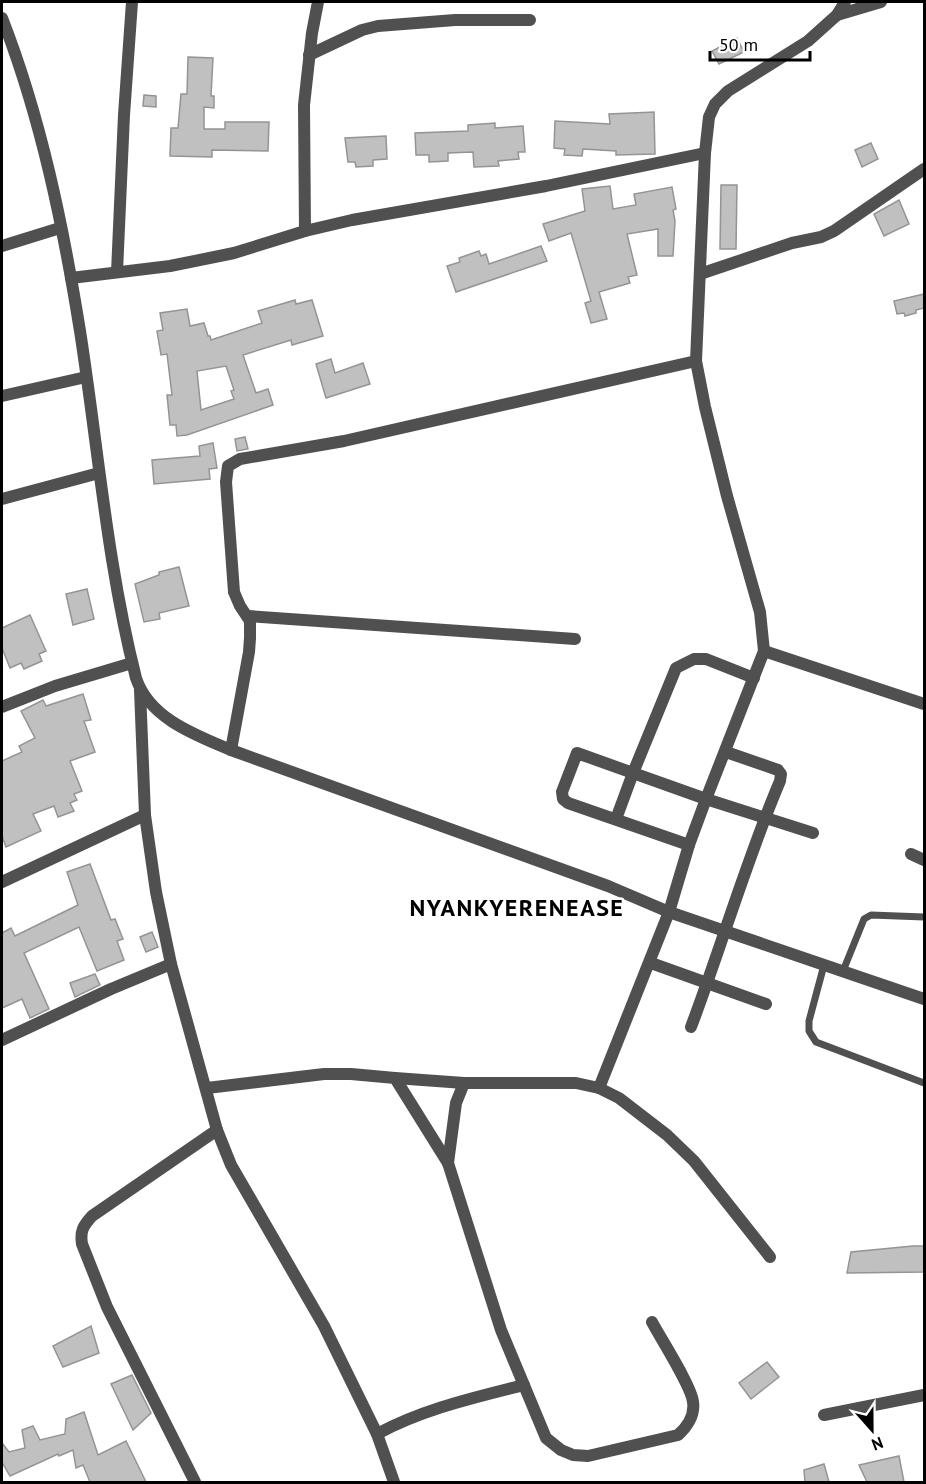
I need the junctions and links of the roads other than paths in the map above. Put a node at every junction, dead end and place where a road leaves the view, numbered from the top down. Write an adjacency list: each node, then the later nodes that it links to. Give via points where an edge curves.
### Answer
1 (132, 2): 14 (street)
2 (318, 2): 8 (street)
3 (845, 2): 5 (street)
4 (880, 2): 5 (street)
5 (837, 15): 9 (street, via 808,41 728,91 715,104 709,117)
6 (2, 18): 11 (street, via 32,108)
7 (530, 20): 8 (street, via 378,26)
8 (309, 55): 12 (street, via 304,105)
9 (705, 153): 12 (street); 15 (street)
10 (924, 169): 15 (street, via 834,231)
11 (60, 228): 13 (street); 16 (street)
12 (305, 231): 14 (street, via 234,253)
13 (2, 246)
14 (117, 272): 16 (street)
15 (700, 274): 17 (street)
16 (71, 278): 18 (street)
17 (696, 361): 22 (street, via 344,441 240,459 228,466 228,528 234,592); 24 (street, via 727,496 760,612)
18 (86, 377): 19 (street); 20 (street)
19 (2, 396)
20 (99, 473): 21 (street); 25 (street)
21 (2, 500)
22 (248, 616): 23 (street); 30 (street, via 249,652)
23 (575, 639)
24 (764, 651): 26 (street); 28 (street)
25 (132, 663): 27 (street); 29 (street)
26 (754, 678): 31 (street); 32 (street, via 706,659 694,659 676,668)
27 (140, 690): 30 (street, via 170,720); 34 (street)
28 (924, 704)
29 (2, 707)
30 (231, 750): 42 (street, via 608,886)
31 (726, 752): 33 (street); 35 (street, via 781,774)
32 (633, 773): 33 (street); 36 (street); 36 (street, via 577,753 562,792 568,802)
33 (706, 799): 35 (street); 38 (street)
34 (145, 815): 41 (street); 46 (street)
35 (764, 818): 37 (street); 44 (street)
36 (616, 819): 38 (street)
37 (813, 833)
38 (689, 845): 42 (street)
39 (911, 854): 40 (street)
40 (924, 860)
41 (2, 882)
42 (669, 912): 44 (street); 45 (street)
43 (924, 917): 48 (lane, via 871,915 864,919)
44 (727, 931): 47 (street); 49 (street)
45 (651, 963): 49 (street); 58 (street)
46 (171, 964): 53 (street); 57 (street)
47 (824, 965): 48 (street); 56 (lane, via 809,1021 809,1031 816,1042)
48 (843, 971): 50 (street)
49 (708, 983): 51 (street); 52 (street)
50 (924, 999)
51 (766, 1004)
52 (691, 1027)
53 (2, 1040)
54 (395, 1078): 55 (street); 57 (street, via 324,1074); 60 (street)
55 (464, 1083): 58 (street, via 576,1083); 60 (street, via 456,1103)
56 (924, 1083)
57 (207, 1088): 59 (street)
58 (599, 1088): 61 (street, via 667,1135 694,1161)
59 (217, 1130): 66 (street, via 231,1165 324,1326); 67 (street, via 92,1216 81,1229 82,1244 106,1307)
60 (448, 1164): 63 (street, via 501,1330)
61 (770, 1257)
62 (652, 1322): 63 (street, via 694,1403 687,1427 678,1435 588,1456 573,1455 546,1438)
63 (524, 1385): 66 (street, via 434,1408)
64 (924, 1395): 65 (street)
65 (824, 1415)
66 (377, 1434): 68 (street)
67 (195, 1482)
68 (394, 1482)

